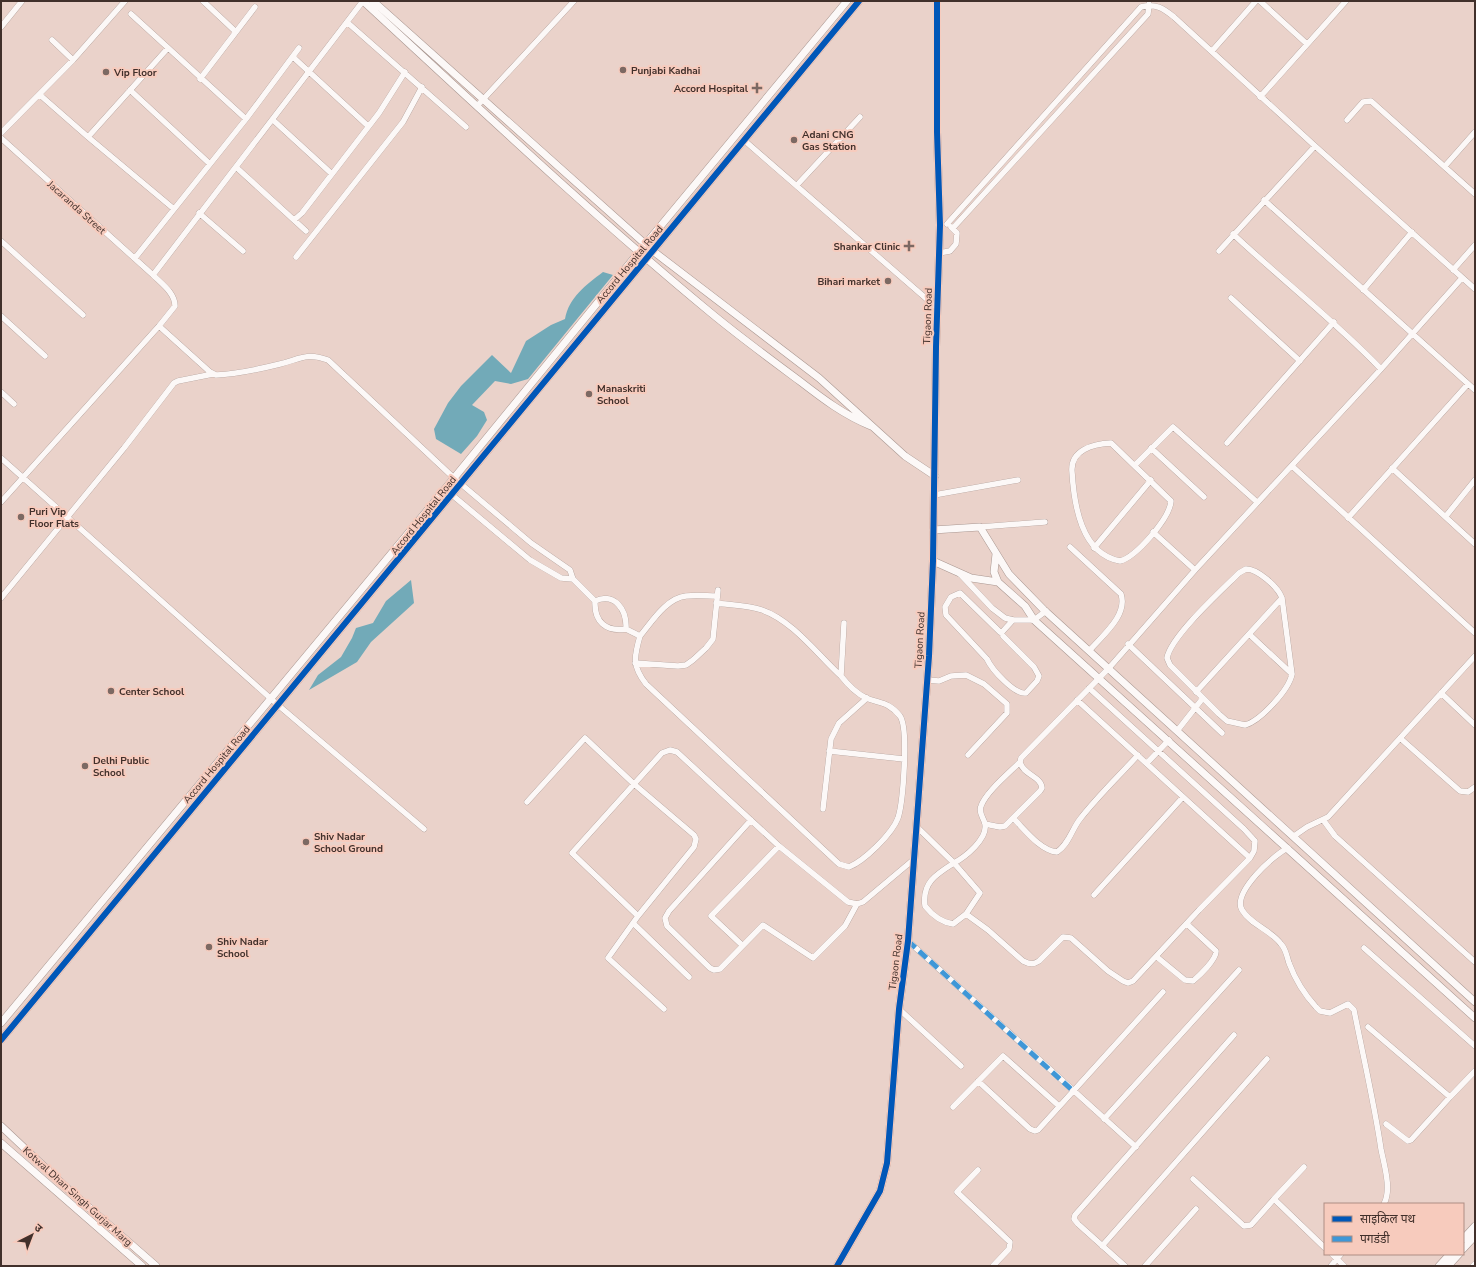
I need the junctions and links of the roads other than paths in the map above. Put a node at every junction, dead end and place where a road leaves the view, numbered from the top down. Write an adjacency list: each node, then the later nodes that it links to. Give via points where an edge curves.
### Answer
1 (22, 1): 17 (street)
2 (125, 1): 25 (street)
3 (203, 1): 18 (street)
4 (363, 1): 16 (street); 34 (street)
5 (373, 1): 33 (street)
6 (574, 1): 33 (street)
7 (847, 1): 63 (street)
8 (859, 1): 45 (street, Accord Hospital Road)
9 (937, 1): 57 (street, Tigaon Road, via 937,132)
10 (1256, 1): 23 (street)
11 (1260, 1): 20 (street)
12 (1346, 1): 20 (street)
13 (1150, 4): 23 (street, via 1174,17); 57 (street, via 1141,7); 58 (street, via 1148,14)
14 (255, 7): 18 (street)
15 (131, 14): 21 (street)
16 (348, 23): 26 (street); 27 (street)
17 (1, 27)
18 (236, 32): 28 (street)
19 (52, 40): 25 (street)
20 (1307, 44): 32 (street)
21 (168, 48): 28 (street); 30 (street)
22 (300, 48): 24 (street)
23 (1212, 51): 32 (street)
24 (293, 57): 26 (street); 36 (street)
25 (73, 60): 31 (street)
26 (309, 71): 37 (street); 39 (street)
27 (405, 72): 29 (street); 39 (street)
28 (200, 79): 36 (street)
29 (422, 87): 40 (street); 71 (street, via 403,122)
30 (130, 90): 43 (street); 47 (street)
31 (40, 95): 42 (street); 43 (street)
32 (1260, 97): 46 (street)
33 (485, 99): 34 (street); 63 (street)
34 (477, 106): 68 (street)
35 (860, 118): 51 (street)
36 (246, 119): 47 (street)
37 (273, 120): 49 (street); 50 (street)
38 (1347, 120): 48 (street, via 1364,102 1371,101)
39 (368, 126): 50 (street)
40 (466, 127)
41 (1475, 132): 48 (street)
42 (1, 133)
43 (88, 137): 54 (street)
44 (1, 138): 70 (street, Jacaranda Street)
45 (745, 141): 51 (street); 65 (street, Accord Hospital Road)
46 (1314, 146): 53 (street); 60 (street)
47 (210, 164): 54 (street)
48 (1445, 166): 52 (street)
49 (237, 168): 55 (street); 56 (street)
50 (332, 174): 56 (street, via 300,216)
51 (797, 185): 79 (street)
52 (1475, 194)
53 (1264, 200): 61 (street); 77 (street)
54 (174, 209): 70 (street)
55 (199, 213): 67 (street); 74 (street)
56 (294, 220): 59 (street)
57 (944, 225): 58 (street); 69 (street, Tigaon Road)
58 (953, 228): 69 (street, via 957,233 956,244 950,251)
59 (306, 231)
60 (1412, 232): 73 (street); 77 (street)
61 (1233, 234): 66 (street); 82 (street)
62 (1, 241): 80 (street)
63 (646, 244): 65 (street); 68 (street)
64 (1475, 245): 73 (street)
65 (653, 251): 72 (street, Accord Hospital Road); 93 (street, via 818,378)
66 (1219, 251)
67 (243, 252)
68 (639, 252): 72 (street); 102 (street)
69 (939, 253): 79 (street, Tigaon Road)
70 (135, 258): 74 (street, Jacaranda Street)
71 (296, 258)
72 (646, 258): 93 (street, via 748,344 828,404); 106 (street, Accord Hospital Road)
73 (1453, 270): 75 (street)
74 (153, 275): 83 (street, Jacaranda Street, via 171,293 175,302 175,306)
75 (1462, 278): 76 (street); 84 (street)
76 (1475, 289)
77 (1363, 290): 84 (street)
78 (1231, 298): 86 (street)
79 (937, 308): 100 (street, Tigaon Road)
80 (83, 315)
81 (1, 316): 85 (street)
82 (1334, 322): 86 (street); 87 (street)
83 (159, 326): 88 (street); 101 (street)
84 (1412, 334): 87 (street); 89 (street)
85 (45, 356)
86 (1300, 361): 94 (street)
87 (1381, 369): 98 (street)
88 (213, 374): 102 (street, via 221,375 281,364 302,357 312,356 328,360); 114 (street, via 174,383)
89 (1468, 384): 90 (street); 99 (street)
90 (1475, 390)
91 (1, 392): 92 (street)
92 (14, 404)
93 (875, 428): 100 (street, via 915,464)
94 (1227, 443)
95 (1151, 448): 97 (street); 110 (street); 112 (street, via 1173,427)
96 (1, 458): 101 (street)
97 (1135, 465): 104 (street); 122 (street, via 1111,443 1085,448 1071,465 1077,505 1085,533)
98 (1292, 466): 112 (street); 115 (street)
99 (1392, 468): 113 (street); 115 (street)
100 (935, 476): 109 (street, Tigaon Road)
101 (23, 477): 111 (street); 114 (street)
102 (454, 478): 106 (street); 107 (street)
103 (1018, 480): 109 (street)
104 (1151, 480): 119 (street, via 1171,501 1168,514); 122 (street)
105 (1475, 480): 113 (street)
106 (462, 484): 108 (street, Accord Hospital Road); 127 (street, via 531,543 570,570)
107 (445, 489): 108 (street); 156 (street)
108 (453, 495): 127 (street, via 530,560 561,578); 158 (street, Accord Hospital Road)
109 (934, 495): 118 (street, Tigaon Road)
110 (1204, 497)
111 (1, 502)
112 (1257, 502): 125 (street)
113 (1446, 516): 120 (street)
114 (69, 517): 129 (street); 156 (street)
115 (1348, 518): 138 (street)
116 (1045, 522): 117 (street)
117 (980, 527): 118 (street); 123 (street)
118 (934, 530): 124 (street, Tigaon Road)
119 (1153, 532): 122 (street, via 1127,559 1114,560); 125 (street)
120 (1475, 544)
121 (1070, 547): 143 (street, via 1121,594 1123,601 1123,608 1117,618)
122 (1094, 548)
123 (996, 554): 128 (street, via 994,572); 133 (street, via 1009,574)
124 (933, 561): 126 (street); 150 (street, Tigaon Road)
125 (1195, 570): 142 (street)
126 (960, 574): 128 (street); 134 (street, via 995,611)
127 (573, 579): 131 (street)
128 (998, 582): 135 (street, via 1025,606)
129 (1, 598)
130 (1282, 598): 140 (street); 147 (street); 152 (street, via 1278,591 1255,571 1246,569 1204,609 1172,645 1167,658 1170,665)
131 (595, 601): 137 (street, via 594,611 606,627 615,630); 137 (street, via 602,598 618,605 626,618)
132 (716, 603): 141 (street, via 717,593 684,596 658,614); 145 (street, via 713,639 690,663 678,666); 148 (street, via 761,609 776,617)
133 (1046, 611): 135 (street); 143 (street)
134 (1013, 620): 135 (street); 139 (street)
135 (1034, 620): 149 (street)
136 (844, 623): 148 (street)
137 (626, 629): 141 (street)
138 (1475, 632)
139 (1002, 633): 139 (street, via 1034,667 1039,676 1026,693 1017,692 990,667 987,659 946,615 945,607 951,597 960,593)
140 (1249, 634): 147 (street); 152 (street)
141 (640, 636): 145 (street)
142 (1128, 644): 146 (street); 159 (street)
143 (1090, 650): 146 (street)
144 (1475, 656): 153 (street)
145 (635, 663): 169 (street, via 646,684 843,867 855,865 862,859 881,842 898,819)
146 (1108, 668): 149 (street); 161 (street)
147 (1292, 674): 155 (street, via 1290,682 1280,695 1258,718 1245,726 1227,721)
148 (841, 676): 154 (street, via 855,691)
149 (1099, 678): 151 (street); 164 (street)
150 (927, 680): 167 (street, via 939,681 952,676 966,675 984,684 1007,704 1007,713); 181 (street, Tigaon Road)
151 (1089, 688): 157 (street); 166 (street)
152 (1196, 692): 155 (street)
153 (1441, 693): 160 (street); 163 (street)
154 (867, 698): 165 (street, via 836,727); 169 (street, via 890,706 901,718 905,729)
155 (1202, 698): 159 (street)
156 (271, 699): 158 (street); 207 (street)
157 (1077, 700): 168 (street); 170 (street)
158 (278, 705): 182 (street); 210 (street, Accord Hospital Road)
159 (1194, 709): 161 (street); 162 (street)
160 (1475, 725)
161 (1177, 731): 183 (street)
162 (1222, 734)
163 (1400, 738): 173 (street, via 1460,791 1468,792); 179 (street)
164 (1169, 740): 166 (street); 185 (street)
165 (828, 751): 169 (street); 176 (street)
166 (1158, 752): 171 (street); 186 (street, via 1252,836 1256,846)
167 (968, 755)
168 (1138, 755): 171 (street); 177 (street, via 1082,816 1064,846 1057,852 1041,845)
169 (904, 759)
170 (1020, 762): 177 (street, via 1025,771 1040,782 1042,788); 180 (street, via 981,806 980,811)
171 (1147, 763): 174 (street)
172 (634, 784): 175 (street, via 585,738); 178 (street, via 662,753 670,750 677,752); 192 (street, via 696,839 694,847); 192 (street, via 572,854)
173 (1475, 787)
174 (1183, 797): 186 (street); 189 (street)
175 (527, 802)
176 (823, 809)
177 (1014, 819): 180 (street, via 1000,827)
178 (751, 820): 184 (street); 196 (street, via 665,918 667,926 714,970 720,969)
179 (1324, 821): 183 (street, via 1307,827); 199 (street, via 1335,836)
180 (985, 824): 188 (street, via 983,836)
181 (917, 827): 187 (street, Tigaon Road); 188 (street)
182 (424, 829)
183 (1294, 836): 203 (street)
184 (779, 846): 190 (street, via 848,902); 196 (street, via 711,916)
185 (1288, 848): 206 (street); 229 (street, via 1274,856 1263,868 1241,896 1240,905 1248,916 1280,942 1294,973 1316,1007 1330,1013 1348,1004 1354,1010 1370,1080 1385,1170 1387,1194)
186 (1250, 858): 194 (street)
187 (913, 860): 190 (street, via 863,902); 195 (street, Tigaon Road)
188 (954, 863): 191 (street, via 980,893); 191 (street, via 928,884 924,896 925,906 946,923 952,924)
189 (1094, 895)
190 (857, 904): 196 (street, via 845,926 813,958 765,925 761,925)
191 (966, 914): 198 (street, via 1029,964 1039,961 1052,946 1066,936 1080,945 1116,978 1128,983 1139,976)
192 (638, 916): 193 (street)
193 (633, 923): 201 (street); 204 (street, via 608,958)
194 (1187, 924): 198 (street); 198 (street, via 1216,952 1198,977 1193,981 1185,980)
195 (908, 941): 205 (street, Tigaon Road); 216 (street)
196 (742, 945)
197 (1364, 948): 211 (street)
198 (1157, 957)
199 (1475, 962)
200 (1239, 970): 220 (street)
201 (689, 977)
202 (1163, 992): 216 (street)
203 (1475, 1002)
204 (664, 1009)
205 (899, 1009): 213 (street); 243 (street, Tigaon Road, via 887,1163 882,1184)
206 (1475, 1018)
207 (1, 1023)
208 (1368, 1027): 217 (street)
209 (1234, 1035): 224 (street)
210 (1, 1040)
211 (1475, 1046)
212 (1267, 1059): 234 (street)
213 (961, 1066)
214 (1475, 1071): 217 (street)
215 (978, 1081): 218 (street, via 1003,1056); 218 (street, via 1033,1130 1038,1130); 219 (street)
216 (1072, 1090): 218 (street); 220 (street)
217 (1450, 1097): 221 (street, via 1411,1140 1408,1141)
218 (1058, 1106)
219 (953, 1107)
220 (1104, 1119): 224 (street)
221 (1386, 1124)
222 (1, 1126): 242 (street, Kotwal Dhan Singh Gurjar Marg)
223 (1, 1143): 241 (street, Kotwal Dhan Singh Gurjar Marg)
224 (1136, 1147): 234 (street, via 1075,1215 1078,1224)
225 (1304, 1167): 228 (street)
226 (978, 1170): 244 (street, via 957,1192 1010,1242 1009,1249)
227 (1193, 1179): 228 (street, via 1244,1226 1251,1224)
228 (1274, 1200): 235 (street)
229 (1384, 1203)
230 (1196, 1208): 246 (street)
231 (1475, 1226): 233 (street)
232 (1475, 1236): 236 (street)
233 (1464, 1238)
234 (1102, 1246): 245 (street)
235 (1324, 1247)
236 (1464, 1248)
237 (1449, 1255): 249 (street)
238 (1458, 1255): 250 (street)
239 (1339, 1256): 247 (street); 248 (street)
240 (1475, 1264): 251 (street)
241 (142, 1266)
242 (156, 1266)
243 (837, 1266)
244 (993, 1266)
245 (1125, 1266)
246 (1145, 1266)
247 (1331, 1266)
248 (1344, 1266)
249 (1439, 1266)
250 (1448, 1266)
251 (1473, 1266)

